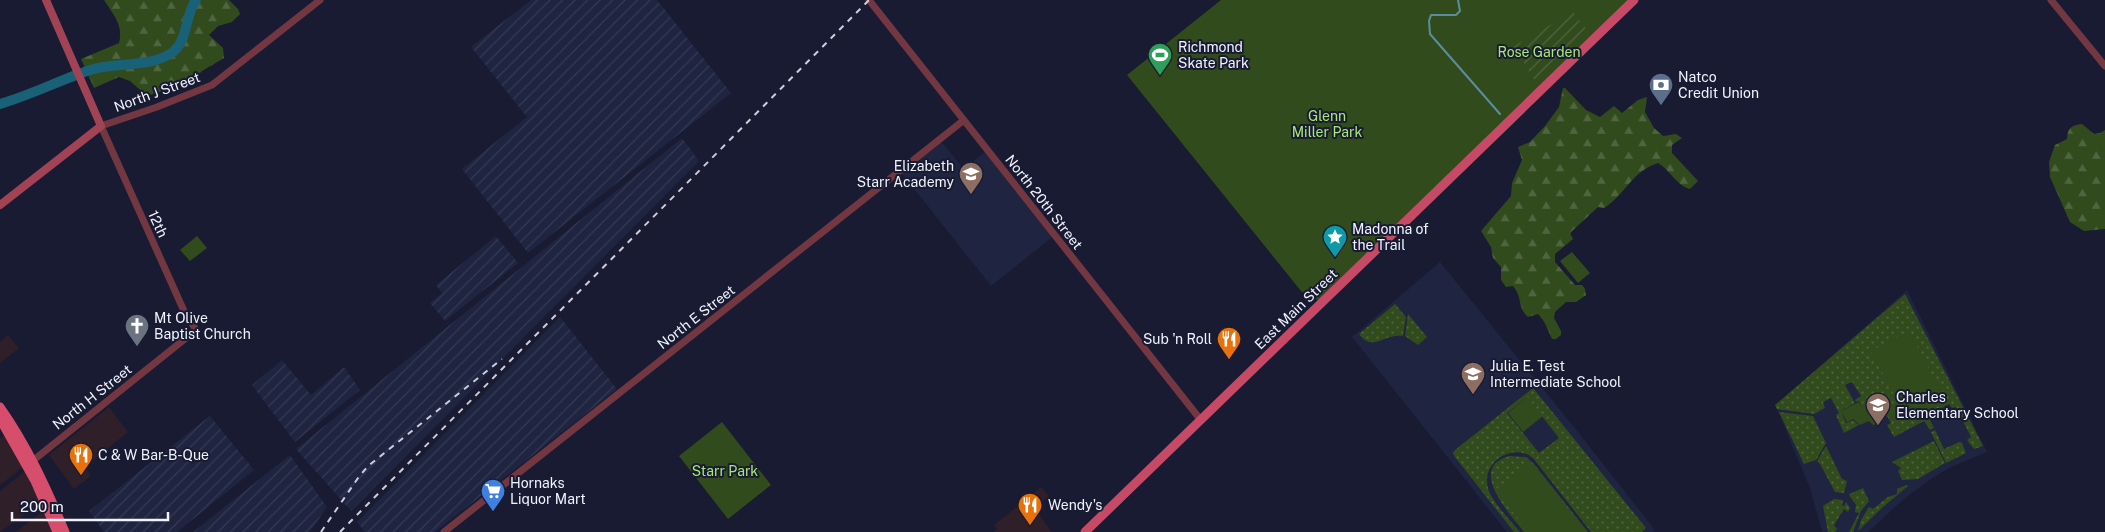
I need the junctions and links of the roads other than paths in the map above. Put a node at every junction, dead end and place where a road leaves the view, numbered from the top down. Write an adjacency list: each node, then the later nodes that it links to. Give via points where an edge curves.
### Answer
1 (46, 0): 8 (main road)
2 (320, 0): 8 (street, North J Street, via 212,85)
3 (869, 0): 7 (street, North 20th Street)
4 (1634, 0): 13 (main road, East Main Street)
5 (2052, 0): 6 (street)
6 (2105, 66)
7 (964, 120): 13 (street, North 20th Street); 17 (street, North E Street)
8 (101, 126): 9 (main road, North J Street); 10 (street, 12th, via 180,302)
9 (0, 205)
10 (196, 330): 14 (street, North H Street)
11 (0, 407): 14 (highway)
12 (0, 419): 14 (highway)
13 (1200, 419): 18 (main road, East Main Street)
14 (30, 463): 15 (highway); 16 (highway)
15 (56, 532)
16 (65, 532)
17 (444, 532)
18 (1085, 532)

